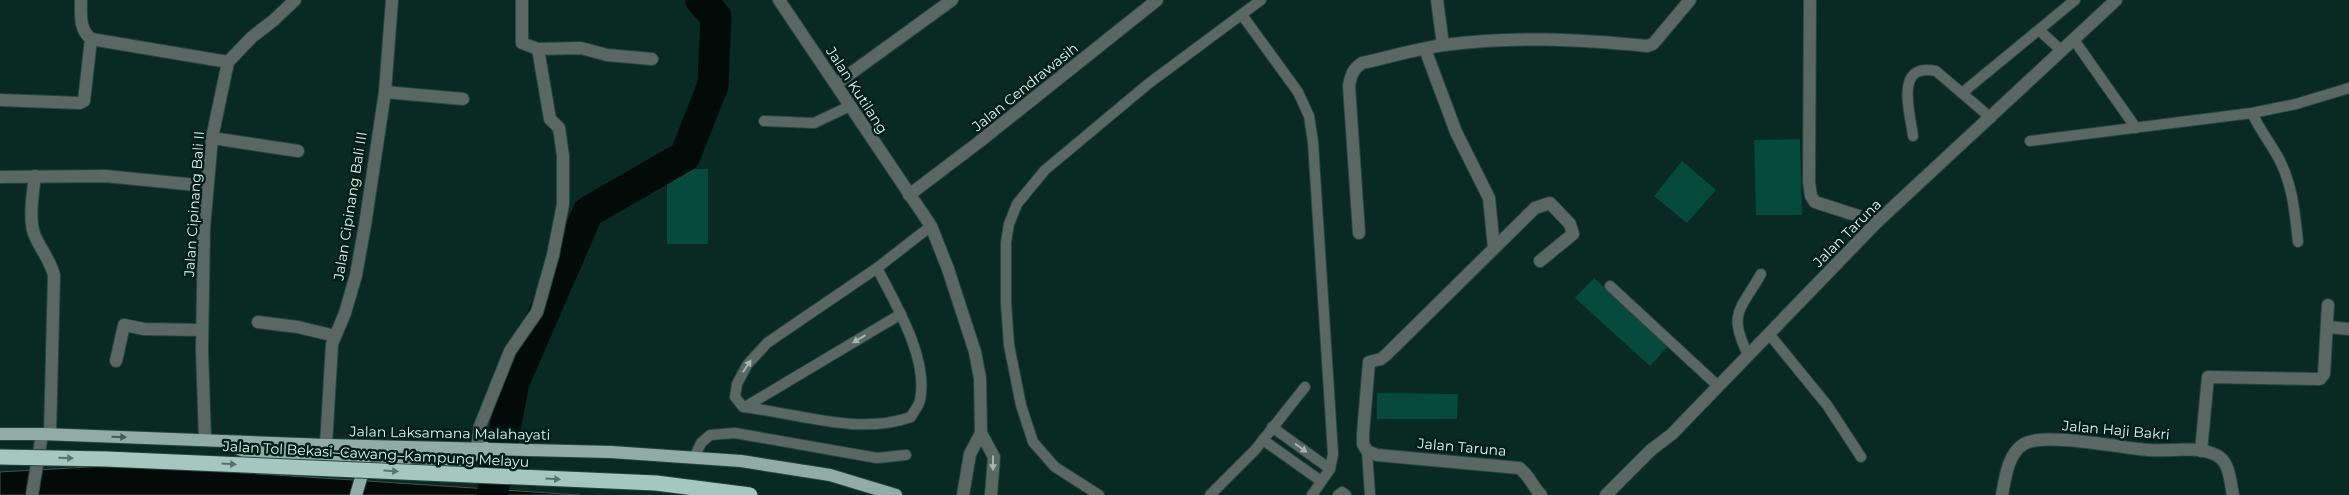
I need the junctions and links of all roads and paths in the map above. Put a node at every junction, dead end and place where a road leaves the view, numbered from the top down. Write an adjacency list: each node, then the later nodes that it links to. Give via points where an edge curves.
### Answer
1 (81, 0): 16 (street, via 82,28)
2 (295, 0): 23 (street, via 252,36)
3 (392, 0): 26 (street, Jalan Cipinang Bali III)
4 (522, 0): 19 (street, via 522,42)
5 (779, 0): 24 (street, Jalan Kutilang)
6 (952, 0): 24 (street)
7 (1157, 0): 42 (street, Jalan Cendrawasih)
8 (1261, 0): 14 (lane)
9 (1437, 0): 18 (street)
10 (1690, 0): 18 (street, via 1653,44 1647,46 1540,38)
11 (1810, 0): 43 (street, via 1811,196 1823,206 1837,207)
12 (2076, 0): 15 (lane)
13 (2116, 0): 17 (street, Jalan Taruna)
14 (1242, 15): 81 (lane, via 1298,92 1309,116 1333,454); 89 (lane, via 1148,84 1045,170 1017,204 1009,224 1006,242 1009,344 1021,405 1033,442 1055,467)
15 (2040, 31): 21 (lane); 27 (lane)
16 (91, 39): 23 (street); 29 (street, via 84,101)
17 (2074, 40): 21 (street, Jalan Taruna); 34 (lane)
18 (1443, 45): 20 (street)
19 (538, 49): 22 (street, via 581,48 607,56); 73 (street, via 550,119 559,128 563,156 563,204 537,312 510,351 480,426)
20 (1425, 49): 45 (street, via 1362,63 1354,69 1351,77); 47 (street, via 1456,132 1489,198)
21 (2062, 51): 32 (street, Jalan Taruna)
22 (652, 59)
23 (228, 62): 36 (street, Jalan Cipinang Bali II)
24 (836, 84): 30 (street, Jalan Kutilang)
25 (2349, 88): 31 (lane)
26 (385, 92): 28 (street); 59 (street, Jalan Cipinang Bali III, via 356,275)
27 (1962, 93): 32 (lane); 35 (lane, via 1936,71 1925,69 1915,73 1908,84)
28 (463, 98)
29 (0, 100)
30 (850, 106): 33 (lane, via 814,123); 42 (street, Jalan Kutilang)
31 (2252, 113): 34 (lane); 46 (lane, via 2281,162 2294,203)
32 (1991, 118): 43 (street, Jalan Taruna)
33 (764, 121)
34 (2136, 128): 37 (lane)
35 (1913, 136)
36 (212, 138): 38 (street); 41 (street, Jalan Cipinang Bali II)
37 (2030, 141)
38 (298, 151)
39 (0, 176): 40 (street)
40 (35, 176): 41 (street, via 105,176); 68 (street, via 34,234 54,275)
41 (207, 186): 56 (street, Jalan Cipinang Bali II)
42 (910, 195): 44 (street, Jalan Kutilang)
43 (1877, 222): 58 (street, Jalan Taruna)
44 (931, 226): 49 (lane); 66 (street, Jalan Kutilang, via 975,352 980,378)
45 (1359, 233)
46 (2298, 242)
47 (1494, 248): 48 (street, via 1536,208 1550,203 1570,224 1573,234); 74 (street, via 1381,360 1369,362 1363,434)
48 (1540, 261)
49 (877, 268): 53 (lane); 64 (lane, one-way to 49, via 735,397 737,384 747,365 767,343)
50 (1761, 274): 60 (lane, via 1736,316 1738,333)
51 (1610, 286): 62 (lane)
52 (2328, 305): 55 (street)
53 (901, 314): 64 (lane, one-way to 64); 64 (lane, via 920,362 920,400 911,418 892,424 851,423)
54 (258, 322): 59 (street)
55 (2328, 327): 57 (street); 75 (street, via 2324,374 2320,379 2208,377)
56 (202, 330): 61 (street, via 144,329 124,325); 69 (street, Jalan Cipinang Bali II)
57 (2349, 330)
58 (1769, 334): 60 (street, Jalan Taruna); 78 (lane, via 1827,405)
59 (335, 336): 72 (street, Jalan Cipinang Bali III)
60 (1748, 356): 62 (street, Jalan Taruna)
61 (116, 361)
62 (1718, 386): 96 (street, Jalan Taruna)
63 (1305, 387): 65 (lane)
64 (745, 407)
65 (1272, 427): 70 (lane); 81 (lane, one-way to 81)
66 (981, 433): 87 (street, via 970,454); 88 (street, one-way to 88, via 994,456)
67 (0, 434): 68 (main road, Jalan Laksamana Malahayati)
68 (46, 434): 69 (main road, Jalan Laksamana Malahayati, one-way to 69); 83 (street, via 36,465)
69 (205, 440): 71 (main road, Jalan Laksamana Malahayati)
70 (1263, 440): 82 (lane); 90 (lane)
71 (223, 441): 72 (main road, Jalan Laksamana Malahayati); 80 (main road, via 247,453)
72 (326, 445): 73 (main road, Jalan Laksamana Malahayati)
73 (485, 448): 79 (main road, Jalan Laksamana Malahayati); 80 (main road, via 464,460)
74 (1367, 451): 94 (lane); 95 (street, Jalan Taruna, via 1378,455 1518,468 1526,472)
75 (2201, 451): 97 (street, Jalan Haji Bakri, via 2150,450 2042,439 2024,444 2014,453); 98 (street, Jalan Haji Bakri, via 2224,460)
76 (906, 455): 79 (lane, via 877,458 734,433 710,435)
77 (0, 457): 85 (highway, Jalan Tol Bekasi–Cawang–Kampung Melayu, one-way to 85, bridge, via 106,458 646,483)
78 (1861, 457)
79 (694, 458): 86 (main road, Jalan Laksamana Malahayati, via 741,461 830,475)
80 (366, 462): 84 (main road)
81 (1330, 470): 82 (lane)
82 (1321, 481): 91 (lane)
83 (32, 495)
84 (356, 495)
85 (750, 495)
86 (896, 495)
87 (963, 495)
88 (991, 495)
89 (1099, 495)
90 (1210, 495)
91 (1312, 495)
92 (1338, 495): 93 (lane, via 1342,492)
93 (1346, 495)
94 (1370, 495)
95 (1541, 495)
96 (1606, 495)
97 (2002, 495)
98 (2233, 495)

